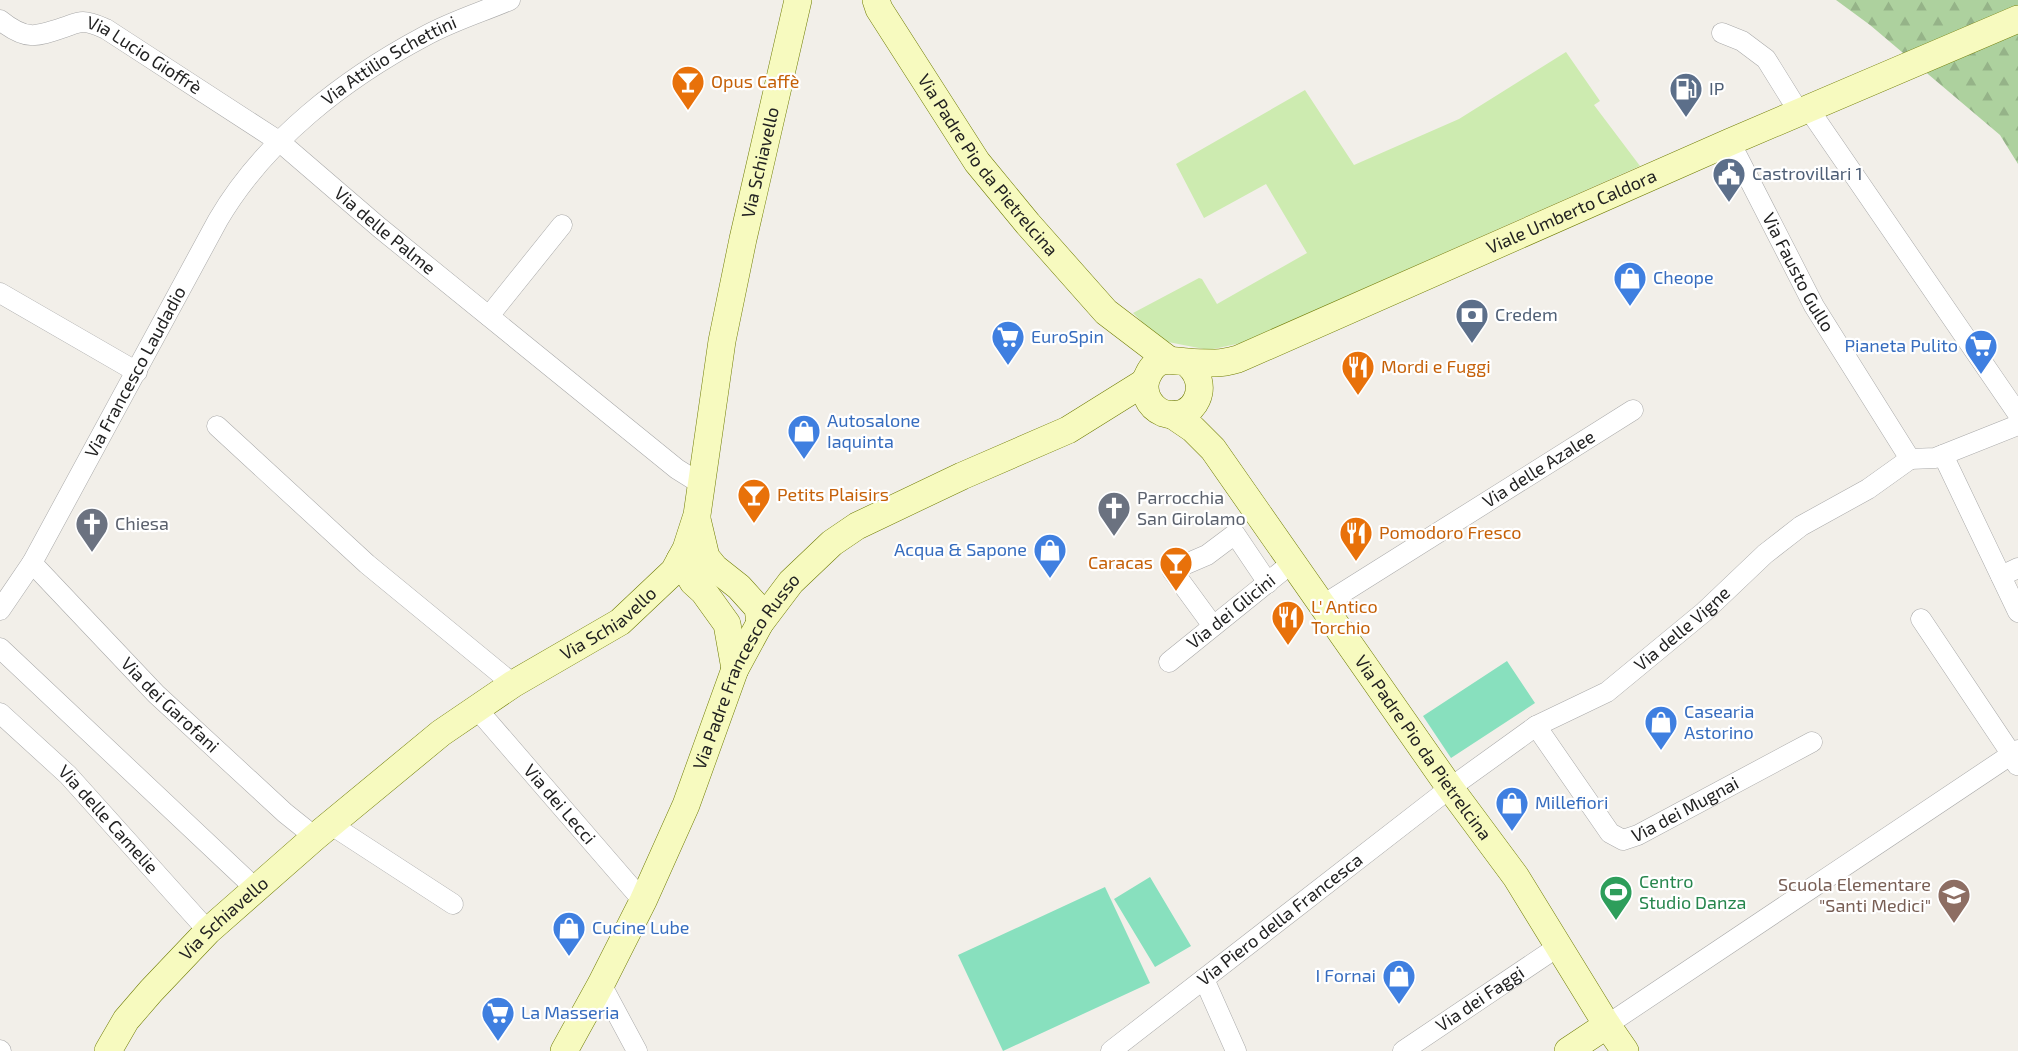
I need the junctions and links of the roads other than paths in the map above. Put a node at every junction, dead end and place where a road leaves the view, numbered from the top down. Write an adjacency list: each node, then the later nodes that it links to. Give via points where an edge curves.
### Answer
1 (510, 0): 8 (street, Via Attilio Schettini, via 405,48 343,87)
2 (800, 2): 28 (street, Via Schiavello, via 727,318)
3 (874, 3): 12 (street, Via Padre Pio da Pietrelcina, via 976,162)
4 (2018, 19): 7 (street, Viale Umberto Caldora)
5 (0, 20): 8 (street, Via Lucio Gioffrè, via 30,37 90,22)
6 (1722, 33): 7 (street, via 1742,41 1767,59)
7 (1804, 110): 9 (street, Viale Umberto Caldora); 21 (street)
8 (280, 142): 13 (street, Via delle Palme); 16 (street, Via Francesco Laudadio, via 229,201)
9 (1730, 142): 14 (street, Viale Umberto Caldora); 27 (street, Via Fausto Gullo, via 1814,306)
10 (562, 225): 13 (street)
11 (0, 293): 16 (street)
12 (1106, 312): 15 (street, Via Padre Pio da Pietrelcina); 17 (street, Via Padre Pio da Pietrelcina)
13 (489, 316): 28 (street, Via delle Palme, via 677,470)
14 (1238, 359): 15 (street, Viale Umberto Caldora, via 1218,363); 18 (street, Viale Umberto Caldora)
15 (1177, 361): 17 (street, via 1153,367); 18 (street, via 1197,375)
16 (137, 372): 31 (street, Via Francesco Laudadio)
17 (1146, 379): 20 (street, via 1148,399); 24 (street, Via Padre Francesco Russo)
18 (1199, 394): 20 (street, via 1187,410); 25 (street, Via Padre Pio da Pietrelcina, via 1202,421)
19 (1632, 410): 36 (street, Via delle Azalee)
20 (1165, 413): 24 (street, Via Padre Francesco Russo, via 1128,415); 25 (street, Via Padre Pio da Pietrelcina, via 1193,429)
21 (2018, 414)
22 (2018, 425): 26 (street)
23 (217, 426): 46 (street, via 367,564)
24 (1068, 430): 33 (street, Via Padre Francesco Russo, via 857,526 832,543)
25 (1213, 449): 30 (street, Via Padre Pio da Pietrelcina)
26 (1943, 455): 27 (street); 32 (street)
27 (1910, 459): 49 (street, Via delle Vigne, via 1868,489 1802,525 1607,692)
28 (701, 484): 29 (street, Via Schiavello)
29 (691, 562): 35 (street, via 715,568); 40 (street, via 704,592); 46 (street, Via Schiavello, via 681,581 654,591 620,622)
30 (1293, 562): 34 (street, Via dei Glicini); 36 (street, Via Padre Pio da Pietrelcina)
31 (32, 563): 37 (street, Via Francesco Laudadio); 53 (street, Via dei Garofani, via 156,694 285,813)
32 (2009, 572): 38 (street)
33 (791, 582): 35 (street, via 762,591); 42 (street, Via Padre Francesco Russo)
34 (1268, 583): 41 (street, Via dei Glicini); 41 (street, via 1234,534 1207,555 1172,570)
35 (739, 587): 42 (street, via 758,608)
36 (1323, 605): 52 (street, Via Padre Pio da Pietrelcina)
37 (0, 610)
38 (2018, 612)
39 (1921, 619): 51 (street)
40 (728, 624): 42 (street, via 743,631); 45 (street)
41 (1213, 626): 44 (street, Via dei Glicini)
42 (757, 628): 45 (street, Via Padre Francesco Russo)
43 (0, 648): 54 (street)
44 (1168, 662)
45 (735, 669): 55 (street, Via Padre Francesco Russo, via 686,805)
46 (513, 684): 47 (street, Via Schiavello)
47 (477, 709): 53 (street, Via Schiavello); 55 (street, Via dei Lecci)
48 (0, 713): 57 (street, Via delle Camelie, via 68,775)
49 (1536, 726): 50 (street, Via dei Mugnai, via 1610,833 1623,840); 52 (street, Via delle Vigne)
50 (1812, 742)
51 (2016, 757): 61 (street)
52 (1450, 788): 58 (street, Via Padre Pio da Pietrelcina, via 1516,877); 59 (street, Via Piero della Francesca)
53 (323, 830): 54 (street, Via Schiavello); 56 (street, Via dei Garofani)
54 (256, 889): 57 (street, Via Schiavello)
55 (643, 901): 60 (street, Via Padre Francesco Russo)
56 (453, 904)
57 (208, 931): 63 (street, Via Schiavello, via 126,1020)
58 (1558, 946): 61 (street, Via Padre Pio da Pietrelcina); 62 (street, Via dei Faggi)
59 (1204, 979): 66 (street, Via Piero della Francesca); 67 (street)
60 (601, 984): 64 (street, Via Padre Francesco Russo); 65 (street)
61 (1607, 1025): 69 (street); 70 (street, Via Padre Pio da Pietrelcina)
62 (1425, 1045): 68 (street, Via dei Faggi)
63 (108, 1051)
64 (564, 1051)
65 (636, 1051)
66 (1112, 1051)
67 (1236, 1051)
68 (1403, 1051)
69 (1568, 1051)
70 (1626, 1051)

